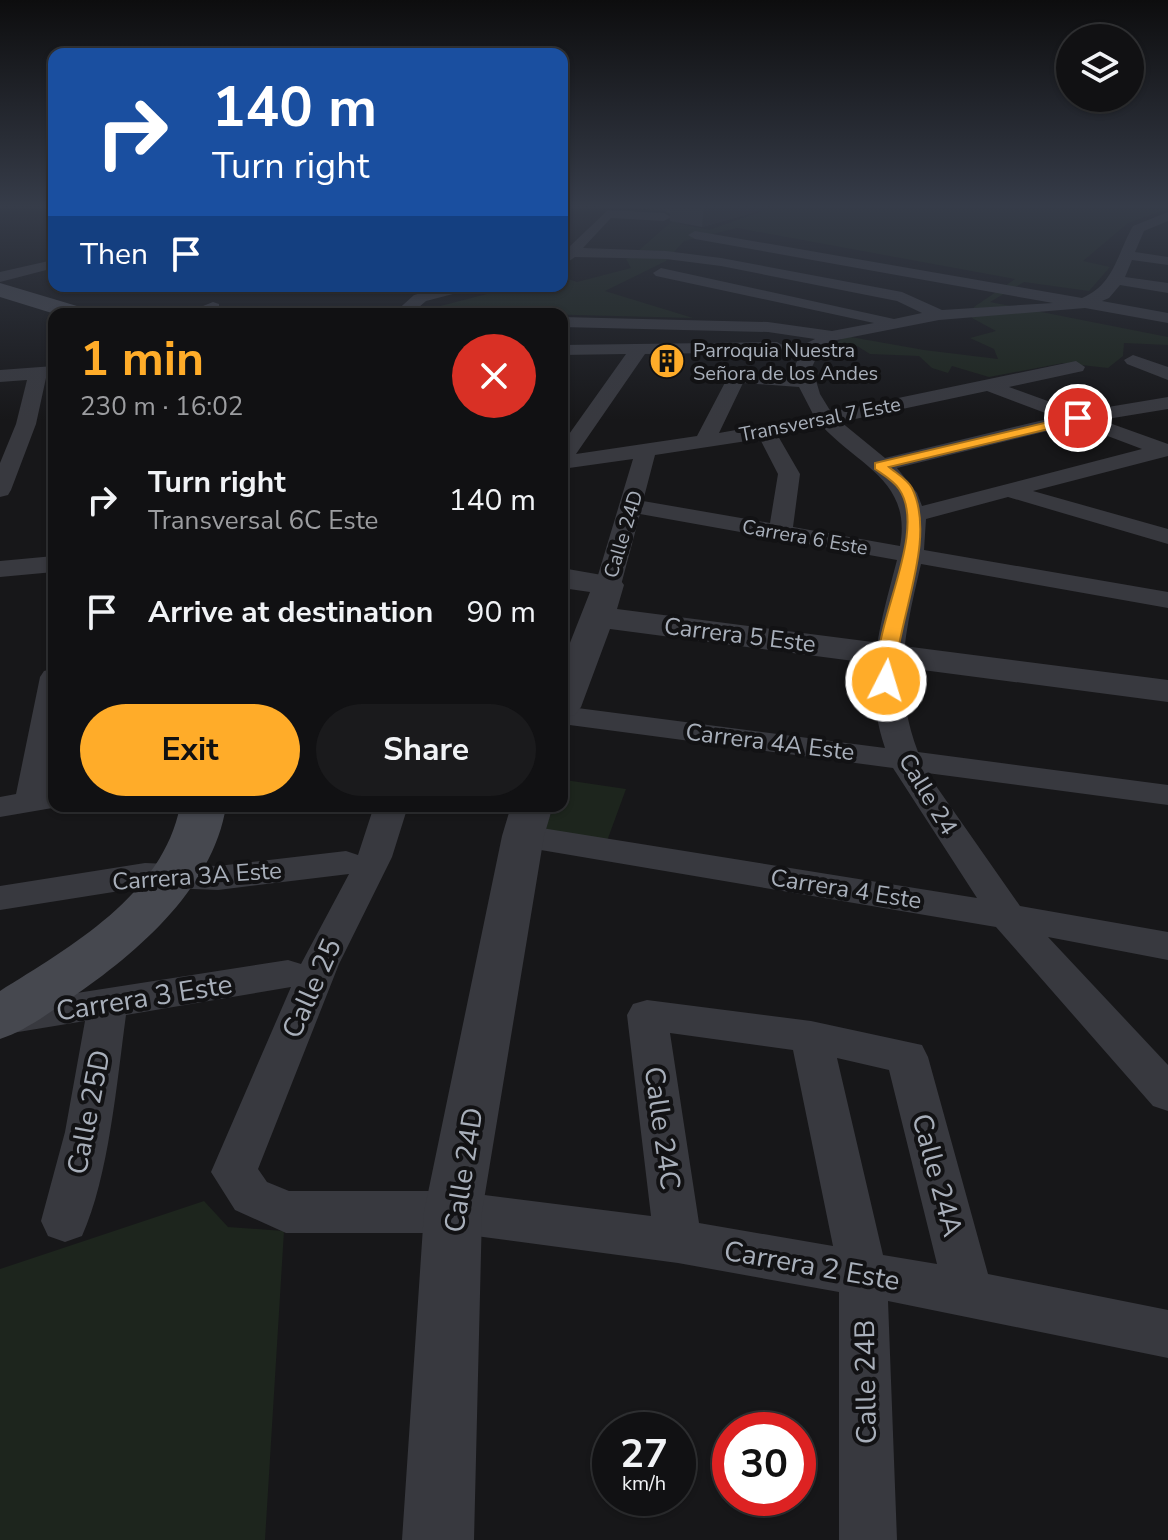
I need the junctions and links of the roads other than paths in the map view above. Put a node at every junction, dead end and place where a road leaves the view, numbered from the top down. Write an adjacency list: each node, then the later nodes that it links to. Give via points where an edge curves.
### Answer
1 (34, 277): 9 (street)
2 (680, 277): 7 (street)
3 (799, 277): 13 (street)
4 (902, 277): 13 (street)
5 (930, 277): 16 (street)
6 (1118, 277): 8 (street)
7 (688, 279): 11 (street); 14 (street)
8 (1116, 280): 10 (street); 16 (street)
9 (2, 287): 18 (main road)
10 (1168, 288)
11 (741, 290): 15 (street); 25 (street)
12 (434, 292): 20 (street)
13 (878, 292): 21 (street, via 911,300)
14 (664, 297)
15 (789, 300): 24 (street); 26 (street)
16 (1086, 304): 21 (street); 22 (street)
17 (213, 307): 19 (street)
18 (62, 308)
19 (210, 308)
20 (408, 308)
21 (939, 315): 24 (street)
22 (1168, 318)
23 (568, 322): 25 (street)
24 (900, 323): 27 (street)
25 (702, 324): 26 (street)
26 (768, 327): 27 (street)
27 (822, 342): 28 (street); 35 (street, via 803,367)
28 (640, 348): 29 (street); 44 (street)
29 (568, 350)
30 (1168, 356): 33 (street, via 1133,360)
31 (1076, 367): 36 (street, Transversal 7 Este)
32 (46, 373): 34 (street); 47 (street)
33 (1168, 374)
34 (0, 376)
35 (805, 382): 39 (street); 41 (street, via 737,377)
36 (986, 384): 38 (street); 39 (street, Transversal 7 Este)
37 (1168, 403): 38 (street)
38 (1078, 418): 43 (street); 46 (street)
39 (824, 420): 40 (street, Transversal 7 Este); 46 (street)
40 (766, 432): 41 (street, Transversal 7 Este); 52 (street, via 789,474)
41 (705, 440): 42 (street, Transversal 7 Este)
42 (646, 450): 45 (street, Transversal 7 Este); 49 (street, Calle 24D)
43 (1165, 451): 48 (street)
44 (568, 454)
45 (568, 458)
46 (880, 466): 50 (street, via 905,487)
47 (0, 490)
48 (1010, 491): 50 (street); 51 (street)
49 (632, 506): 52 (street, Carrera 6 Este); 58 (street, Calle 24D)
50 (914, 515): 53 (street, Calle 24)
51 (1165, 529)
52 (780, 533): 53 (street, Carrera 6 Este)
53 (910, 556): 57 (street, Carrera 6 Este); 59 (street, Calle 24)
54 (48, 565): 55 (street)
55 (0, 569)
56 (568, 581): 58 (street, Carrera 5 Este)
57 (1168, 600)
58 (603, 601): 59 (street, Carrera 5 Este); 60 (street, Calle 24D)
59 (887, 654): 61 (street, Carrera 5 Este); 64 (street, Calle 24, via 886,707)
60 (568, 691)
61 (1168, 691)
62 (48, 706): 66 (street)
63 (568, 716): 64 (street, Carrera 4A Este)
64 (904, 759): 65 (street, Carrera 4A Este); 73 (street, Calle 24)
65 (1168, 795)
66 (28, 803)
67 (202, 812): 71 (main road)
68 (389, 812): 80 (street, Calle 25, via 375,857 320,964 234,1172 251,1196 286,1212)
69 (528, 821): 73 (street, Carrera 4 Este); 80 (street, Calle 24D)
70 (346, 863): 71 (street, Carrera 3A Este)
71 (173, 879): 72 (street, Carrera 3A Este, via 145,875); 77 (main road, Carrera 3 Este, via 112,944)
72 (0, 898)
73 (1009, 918): 74 (street, Carrera 4 Este); 79 (street, Calle 24)
74 (1168, 946)
75 (288, 974): 76 (street, Carrera 3 Este)
76 (108, 1003): 77 (street, Carrera 3 Este); 81 (street, Calle 25D, via 87,1132)
77 (0, 1019)
78 (811, 1037): 82 (street, Calle 24C, via 647,1015); 83 (street, Calle 24B); 84 (street, Calle 24A, via 907,1057)
79 (1168, 1094)
80 (453, 1212): 82 (street, Carrera 2 Este); 86 (street, Calle 24D)
81 (65, 1221)
82 (678, 1241): 83 (street, Carrera 2 Este)
83 (863, 1274): 84 (street, Carrera 2 Este); 87 (street, Calle 24B)
84 (969, 1293): 85 (street, Carrera 2 Este)
85 (1168, 1334)
86 (438, 1540)
87 (868, 1540)

